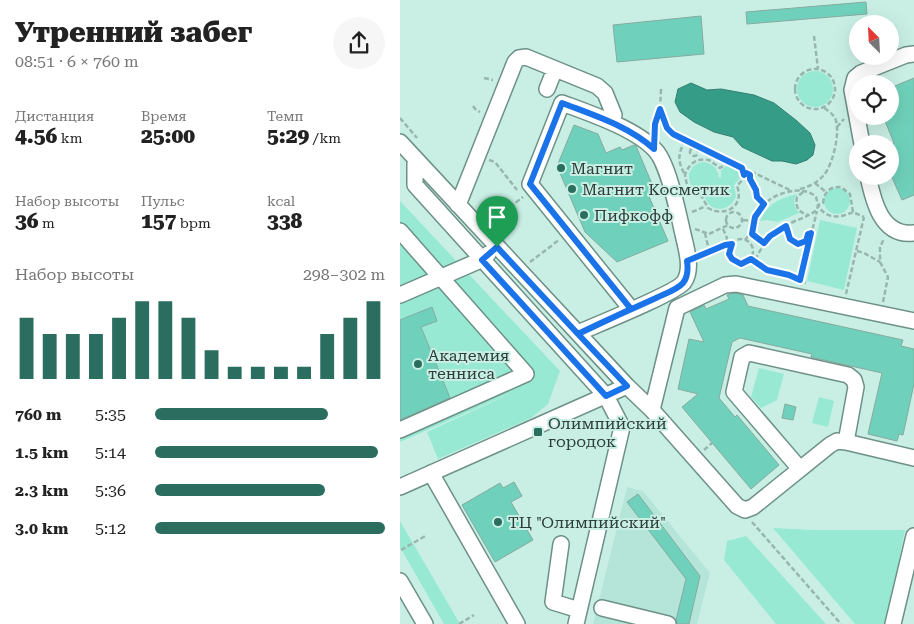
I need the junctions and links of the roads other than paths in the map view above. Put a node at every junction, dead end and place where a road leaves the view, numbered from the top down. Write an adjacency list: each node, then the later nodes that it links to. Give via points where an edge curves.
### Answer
1 (914, 54): 5 (street, via 855,78 852,90)
2 (555, 69): 3 (street); 4 (street, via 601,89); 9 (street, via 526,57 515,62)
3 (547, 90)
4 (614, 115)
5 (860, 135)
6 (400, 142): 7 (street)
7 (415, 160): 9 (street); 13 (street, via 415,185)
8 (870, 185): 11 (street, via 881,218 898,231)
9 (458, 205): 12 (street)
10 (400, 231): 14 (street)
11 (914, 233)
12 (497, 247): 13 (street); 18 (street)
13 (482, 260): 14 (street); 20 (street)
14 (442, 277): 15 (street); 22 (street, via 526,374)
15 (400, 295)
16 (631, 309): 16 (street, via 568,232 528,193 562,103 622,128 654,149 664,164 682,232 687,276 682,284); 18 (street)
17 (914, 321): 21 (street, via 736,284 724,285 677,308)
18 (578, 334): 19 (street)
19 (627, 386): 20 (street); 21 (street)
20 (606, 396): 26 (street); 32 (street, via 622,427)
21 (652, 410): 25 (street, via 737,506 745,510)
22 (400, 430)
23 (846, 442): 24 (street); 25 (street, via 837,441 830,445); 25 (street, via 856,387 854,380 745,354 734,392)
24 (914, 458)
25 (800, 469)
26 (431, 473): 27 (street); 34 (street)
27 (400, 487)
28 (914, 536): 36 (street)
29 (562, 544): 32 (street, via 553,602)
30 (400, 581): 33 (street)
31 (602, 608): 35 (street)
32 (577, 617)
33 (425, 624)
34 (517, 624)
35 (668, 624)
36 (893, 624)

